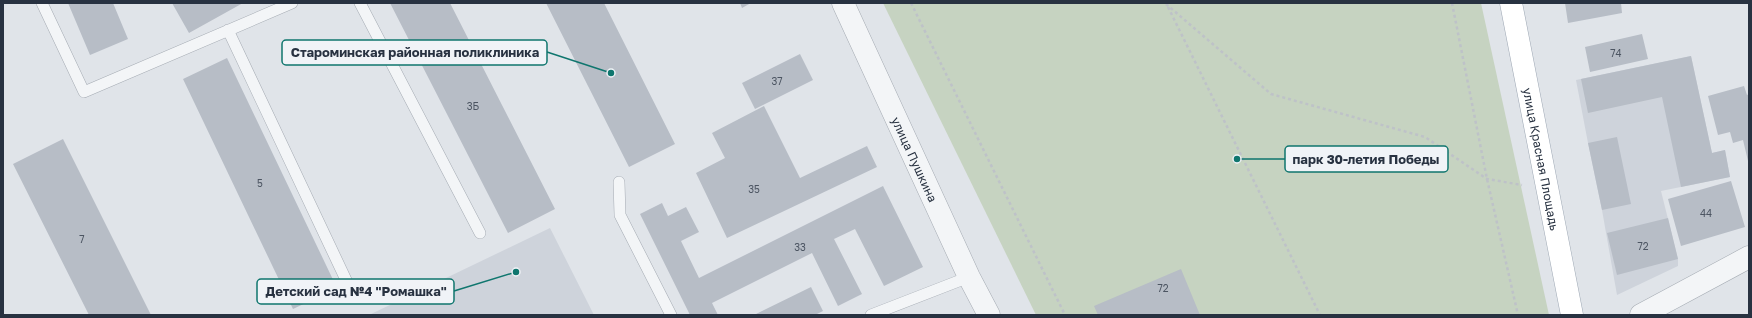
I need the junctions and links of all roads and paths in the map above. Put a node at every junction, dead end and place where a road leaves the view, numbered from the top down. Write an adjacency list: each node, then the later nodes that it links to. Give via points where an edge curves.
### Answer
1 (42, 3): 9 (lane, via 84,92)
2 (292, 3): 9 (lane)
3 (360, 3): 13 (lane)
4 (843, 3): 15 (street, улица Пушкина)
5 (911, 3): 20 (path)
6 (1452, 3): 10 (path)
7 (1511, 3): 12 (main road, улица Красная Площадь)
8 (1166, 4): 10 (path, via 1271,94 1425,137); 21 (path)
9 (228, 30): 16 (lane)
10 (1487, 179): 12 (path); 22 (path)
11 (619, 182): 17 (lane, via 620,215)
12 (1547, 189): 23 (main road, улица Красная Площадь)
13 (480, 233)
14 (1749, 257): 24 (street)
15 (969, 277): 18 (lane); 19 (street, улица Пушкина)
16 (347, 282)
17 (671, 315)
18 (872, 315)
19 (989, 315)
20 (1065, 315)
21 (1320, 315)
22 (1518, 315)
23 (1572, 315)
24 (1641, 315)

